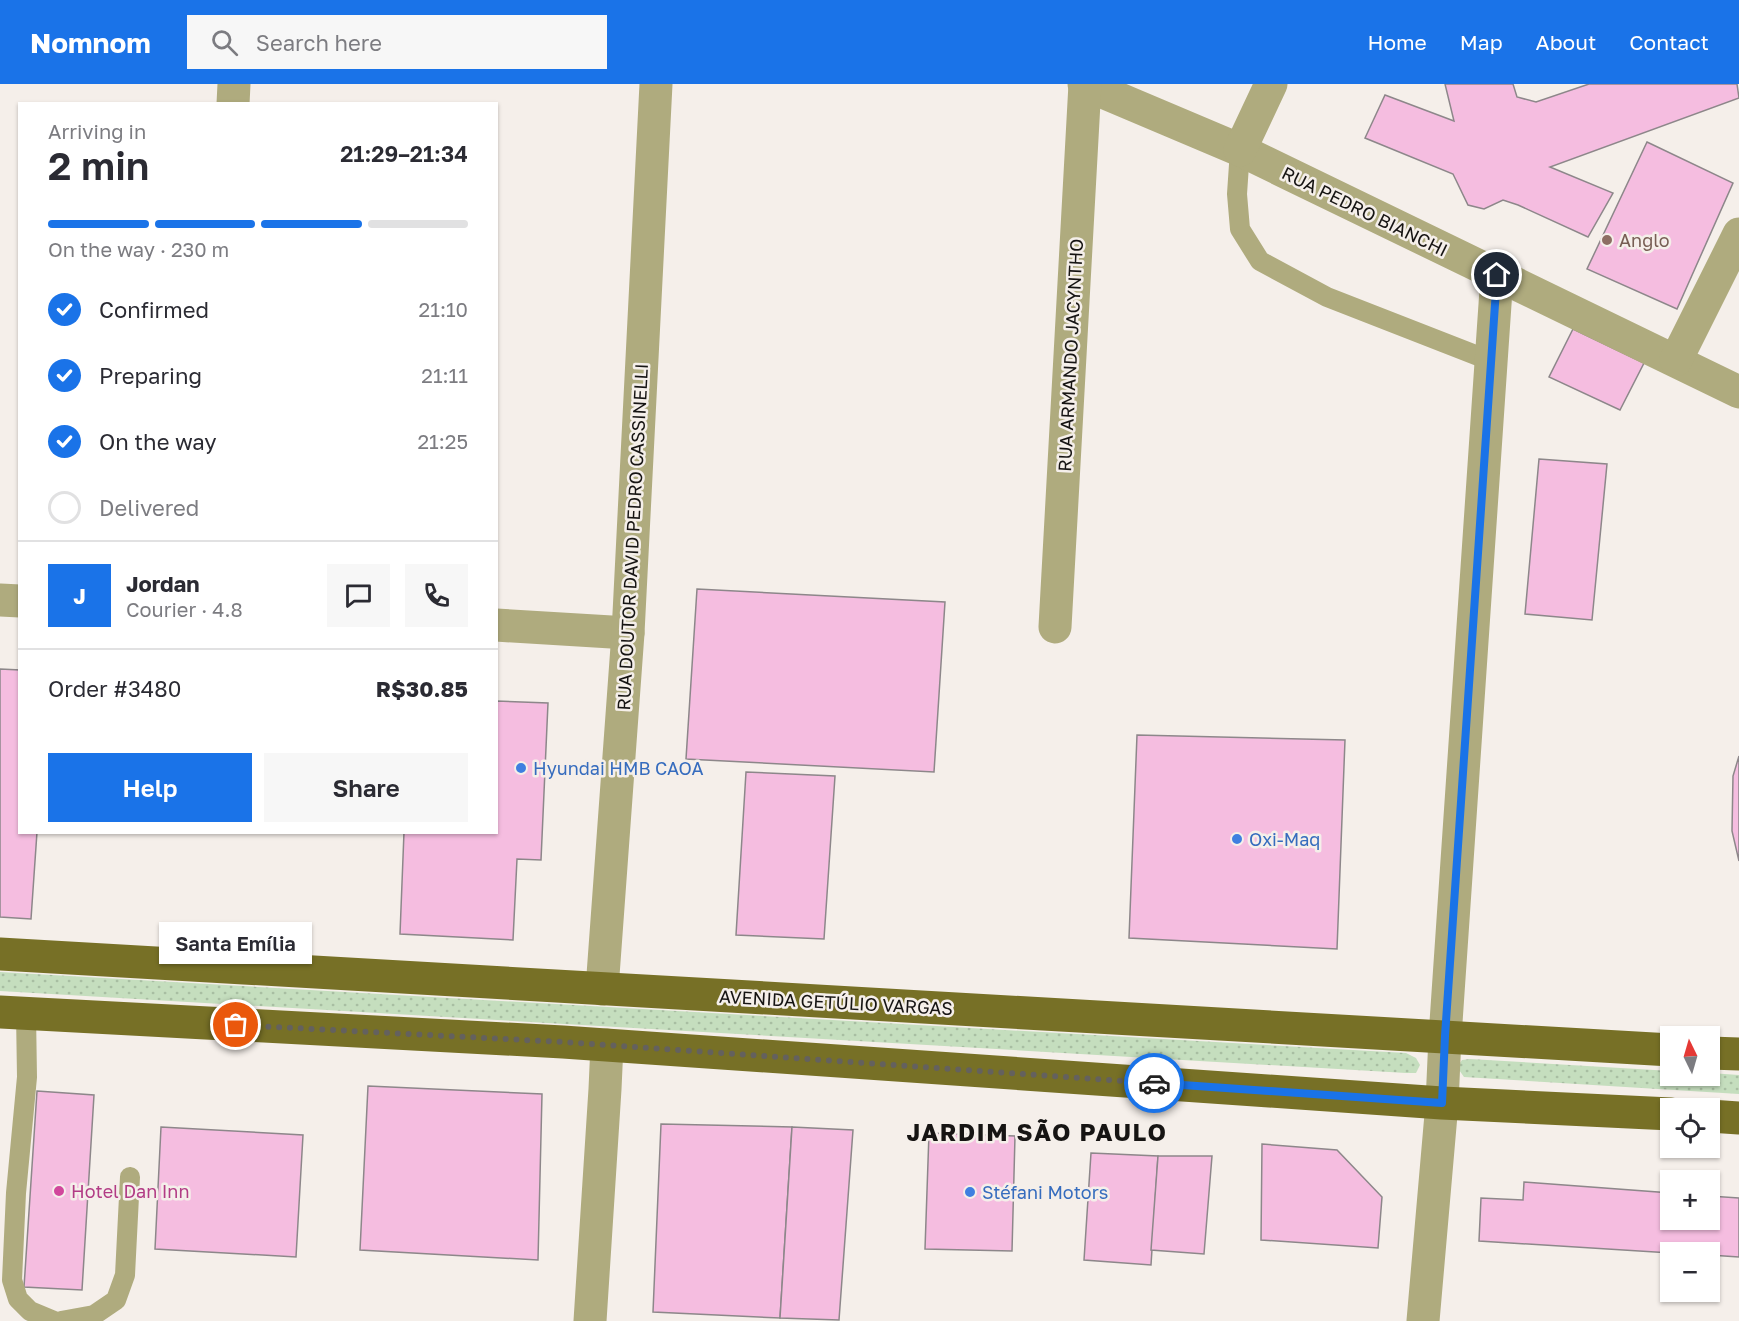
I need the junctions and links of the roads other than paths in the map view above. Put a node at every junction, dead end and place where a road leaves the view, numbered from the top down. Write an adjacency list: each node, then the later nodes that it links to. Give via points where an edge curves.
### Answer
1 (234, 84): 5 (street)
2 (656, 84): 16 (street, RUA DOUTOR DAVID PEDRO CASSINELLI)
3 (1085, 84): 6 (street, RUA PEDRO BIANCHI); 15 (street, RUA ARMANDO JACYNTHO)
4 (1271, 84): 6 (street)
5 (233, 102)
6 (1240, 150): 8 (street, RUA PEDRO BIANCHI); 10 (lane, via 1240,229 1260,261 1327,297)
7 (1739, 234): 9 (street)
8 (1497, 275): 9 (street, RUA PEDRO BIANCHI); 10 (street)
9 (1676, 360): 11 (street, RUA PEDRO BIANCHI)
10 (1491, 361): 20 (street)
11 (1739, 392)
12 (0, 600): 13 (street)
13 (18, 601)
14 (498, 625): 16 (street)
15 (1055, 627)
16 (628, 633): 18 (street, RUA DOUTOR DAVID PEDRO CASSINELLI)
17 (0, 954): 18 (main road, AVENIDA GETÚLIO VARGAS)
18 (602, 989): 20 (main road, AVENIDA GETÚLIO VARGAS)
19 (13, 1012): 21 (main road); 30 (lane, via 27,1077 12,1280 18,1299 30,1311)
20 (1445, 1036): 22 (main road, AVENIDA GETÚLIO VARGAS); 25 (street)
21 (607, 1045): 25 (main road); 32 (street)
22 (1660, 1049)
23 (1720, 1053): 24 (main road)
24 (1739, 1054)
25 (1442, 1103): 26 (main road); 33 (street)
26 (1660, 1113)
27 (1720, 1117): 28 (main road)
28 (1739, 1118)
29 (130, 1177): 31 (lane, via 124,1275 116,1300 94,1315)
30 (54, 1321)
31 (61, 1321)
32 (590, 1321)
33 (1423, 1321)

